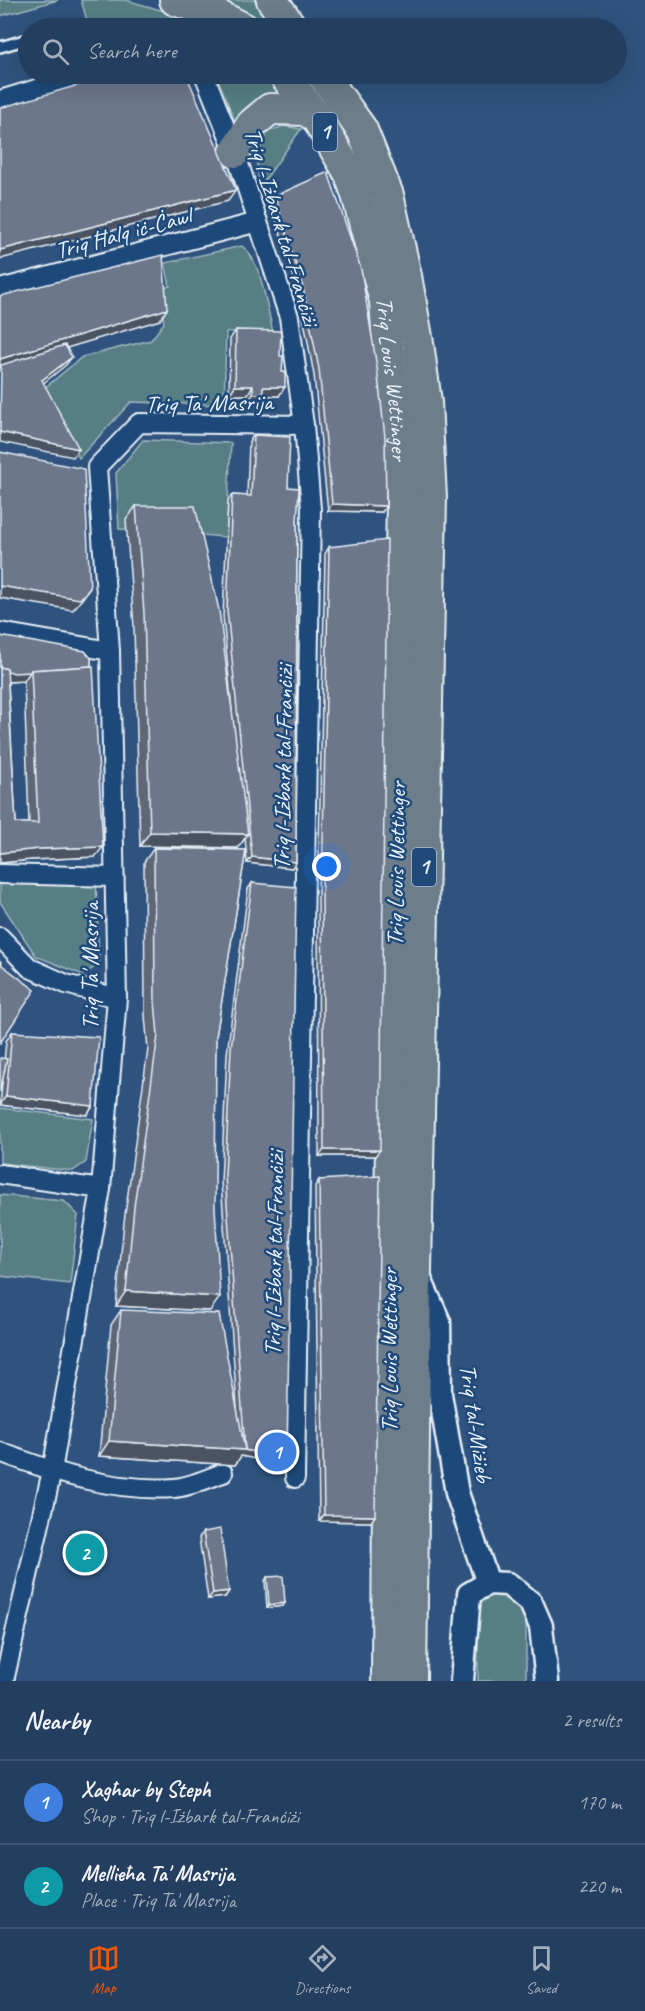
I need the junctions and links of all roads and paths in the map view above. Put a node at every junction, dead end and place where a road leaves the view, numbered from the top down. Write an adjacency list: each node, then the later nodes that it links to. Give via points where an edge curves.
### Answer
1 (175, 0): 3 (highway)
2 (272, 0): 4 (highway)
3 (223, 18)
4 (285, 18)
5 (18, 42): 6 (lane)
6 (0, 47)
7 (53, 84): 11 (street)
8 (208, 84): 13 (street, Triq l-Iżbark tal-Franċiżi)
9 (291, 84): 12 (highway, Triq Louis Wettinger / 1)
10 (329, 84): 25 (highway, Triq Louis Wettinger / 1, via 362,130 388,195 406,276 426,402 431,498)
11 (0, 100)
12 (316, 117): 13 (highway, via 305,110 270,109 251,125); 33 (highway, Triq Louis Wettinger / 1, via 350,174 385,301 397,405 402,498 389,1267)
13 (236, 152): 14 (street, Triq l-Iżbark tal-Franċiżi)
14 (258, 222): 15 (street, Triq Ħalq iċ-Ċawl); 16 (street, Triq l-Iżbark tal-Franċiżi, via 290,317)
15 (0, 289)
16 (303, 425): 18 (street, Triq Ta' Masrija, via 139,423 97,467); 29 (street, Triq l-Iżbark tal-Franċiżi, via 311,509)
17 (0, 632): 18 (street)
18 (110, 651): 20 (street, Triq Ta' Masrija)
19 (0, 874): 20 (street)
20 (114, 877): 22 (street, Triq Ta' Masrija)
21 (0, 937): 22 (street, via 30,968 66,984)
22 (117, 998): 24 (street, Triq Ta' Masrija)
23 (0, 1174): 24 (street)
24 (101, 1189): 27 (street, Triq Ta' Masrija)
25 (416, 1270): 30 (street, Triq tal-Miżieb, via 439,1322 440,1394 457,1493); 34 (highway, Triq Louis Wettinger / 1)
26 (0, 1452): 27 (street)
27 (52, 1471): 28 (street, via 118,1486 176,1488); 31 (street, Triq Ta' Masrija)
28 (223, 1473)
29 (295, 1478)
30 (488, 1583): 35 (street, via 469,1594); 36 (street, via 508,1584 531,1603 541,1626)
31 (7, 1632): 32 (street, Triq Ta' Masrija)
32 (4, 1681)
33 (387, 1681)
34 (411, 1681)
35 (462, 1681)
36 (547, 1681)

